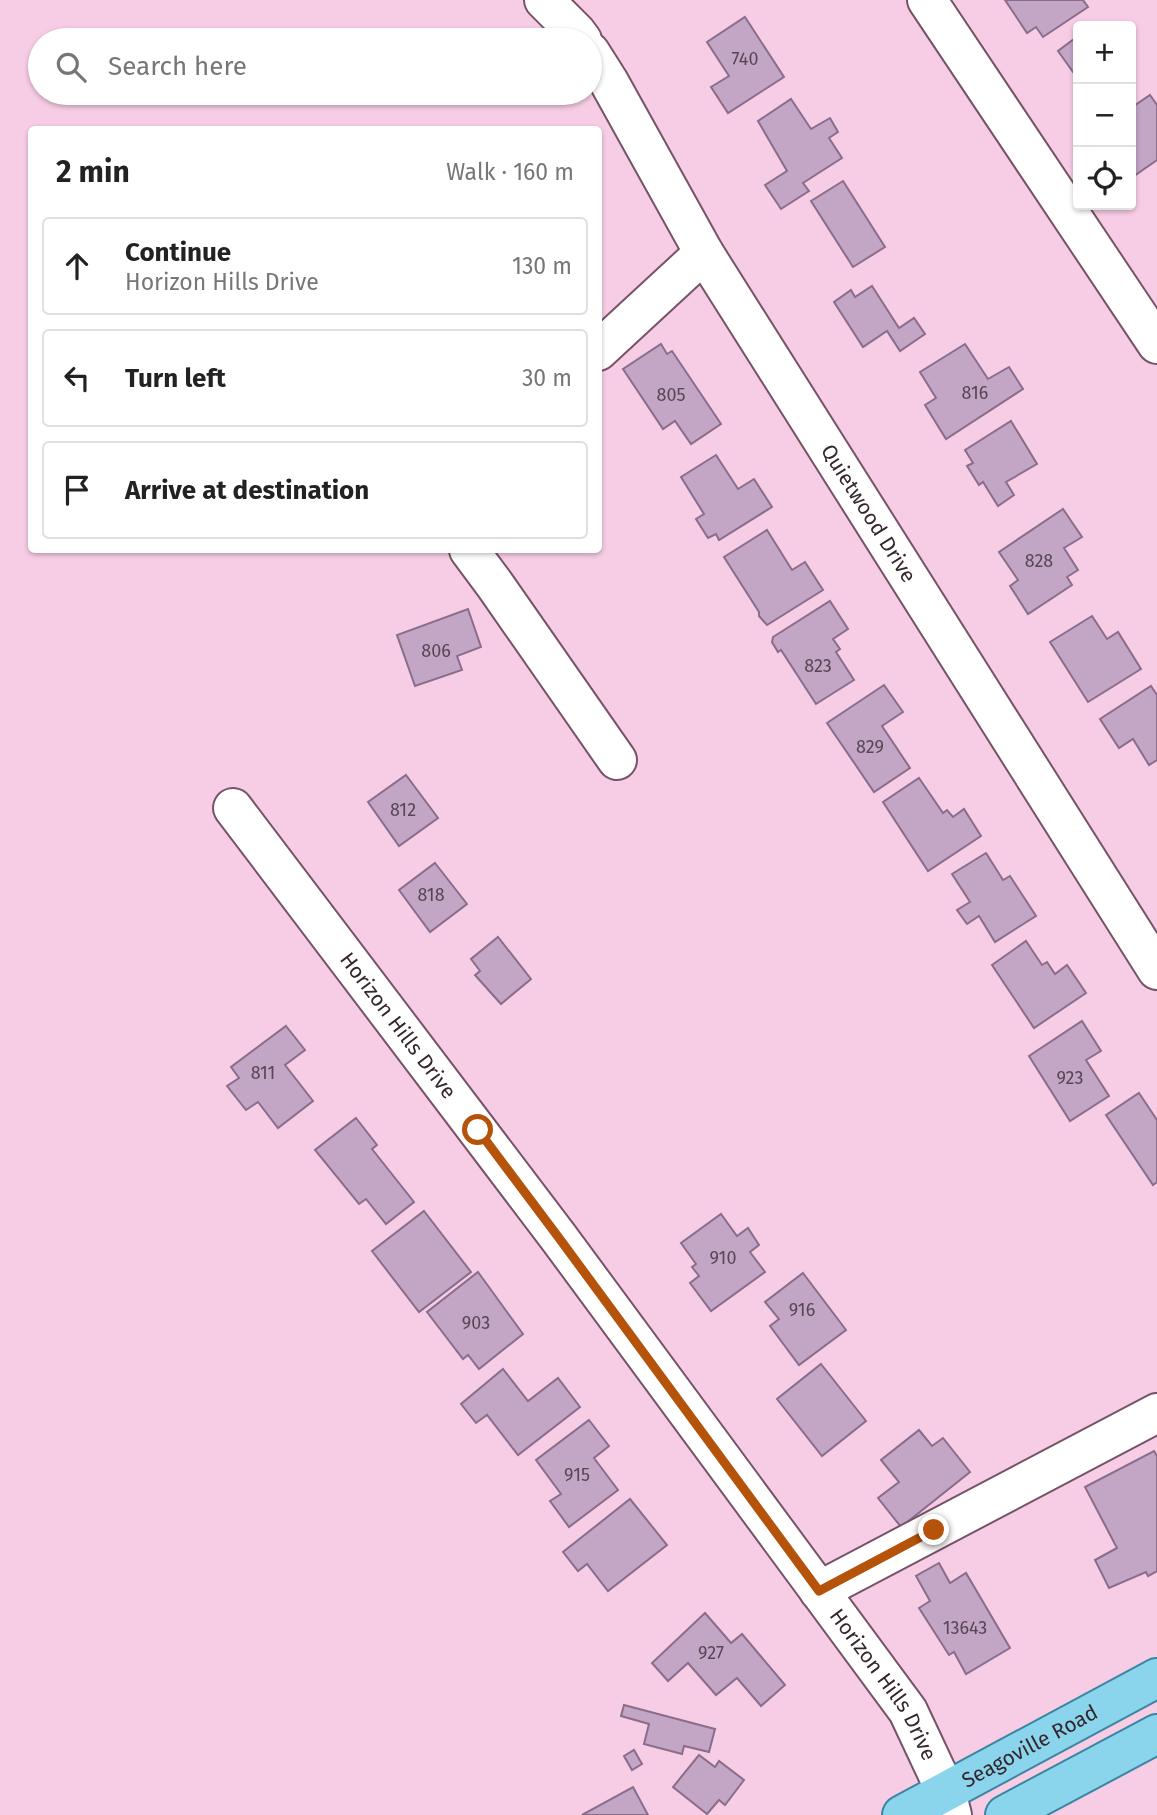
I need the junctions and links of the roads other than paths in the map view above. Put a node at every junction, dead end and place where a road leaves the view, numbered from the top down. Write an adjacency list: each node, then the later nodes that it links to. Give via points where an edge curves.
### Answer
1 (544, 0): 3 (street)
2 (926, 0): 6 (street)
3 (572, 28)
4 (602, 71): 5 (street, Quietwood Drive)
5 (704, 253): 7 (street); 11 (street, Quietwood Drive)
6 (1157, 344)
7 (602, 347)
8 (471, 553): 9 (street)
9 (617, 760)
10 (233, 808): 13 (street, Horizon Hills Drive)
11 (1157, 970)
12 (1157, 1413): 13 (street)
13 (819, 1591): 16 (street, Horizon Hills Drive, via 908,1711)
14 (1157, 1678): 16 (main road, Seagoville Road)
15 (1157, 1734): 18 (main road)
16 (949, 1803): 17 (main road, Seagoville Road)
17 (902, 1815)
18 (1005, 1815)

